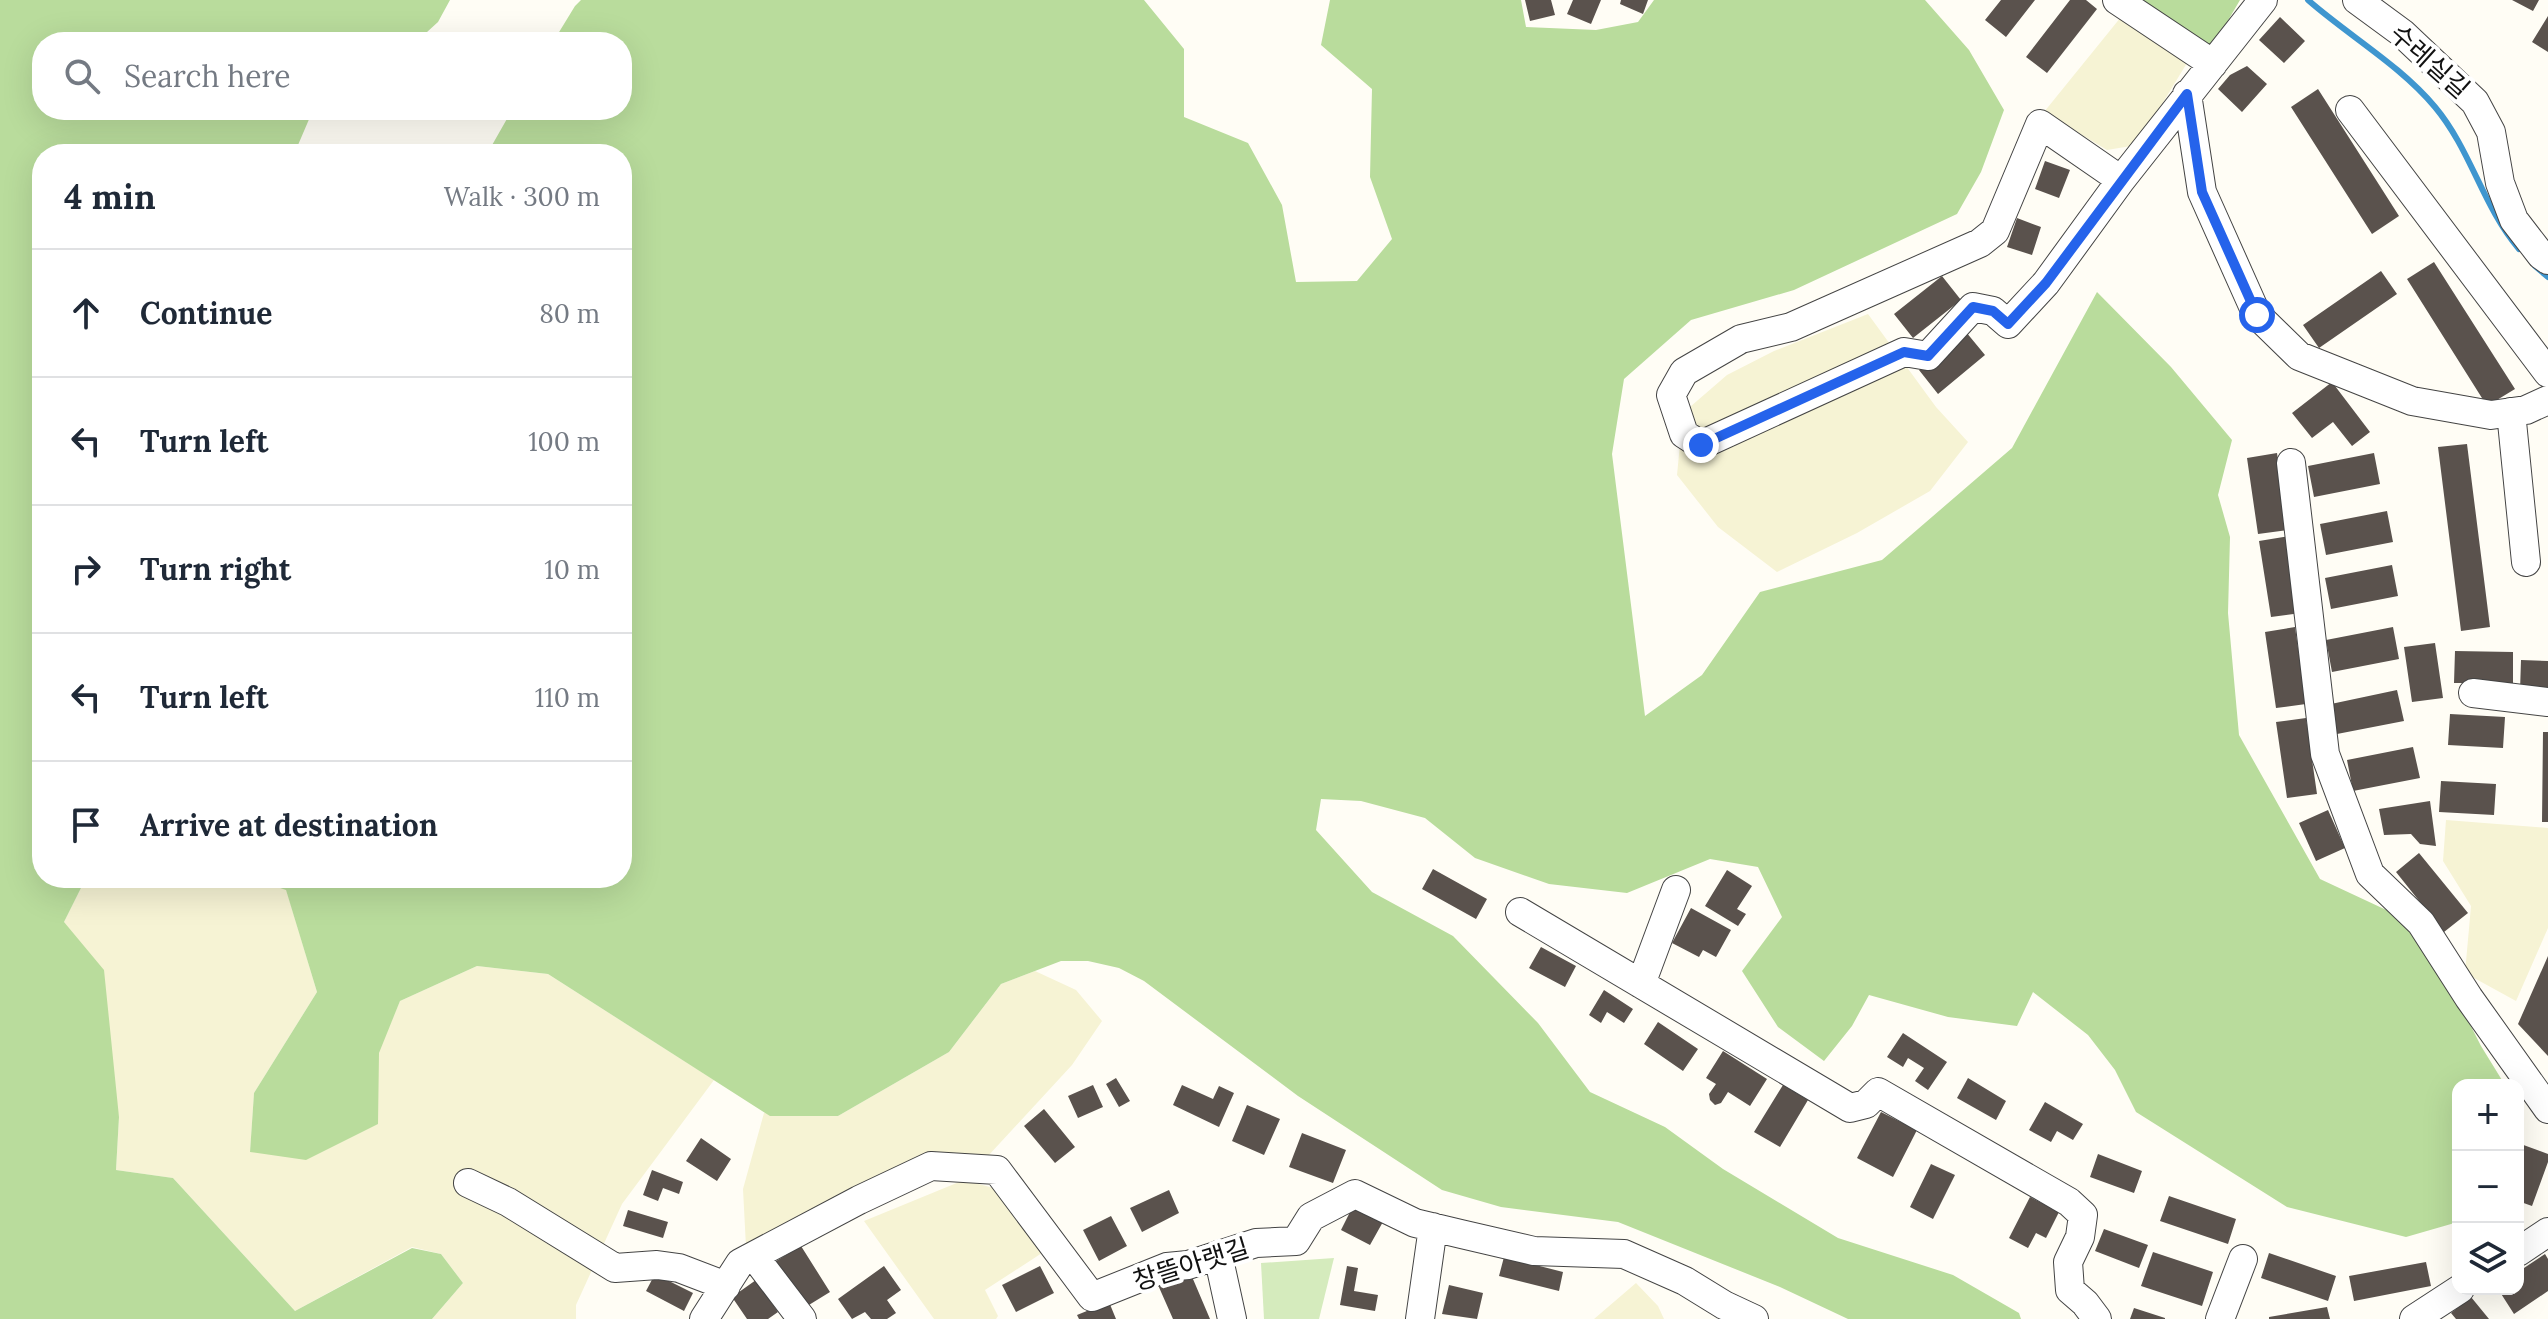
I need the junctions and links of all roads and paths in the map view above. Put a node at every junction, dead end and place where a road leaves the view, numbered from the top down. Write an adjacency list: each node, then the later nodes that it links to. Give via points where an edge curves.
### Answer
1 (2117, 0): 4 (street)
2 (2263, 0): 4 (street)
3 (2357, 0): 8 (street, 수레실길, via 2402,33 2475,102 2491,132 2500,183 2514,220)
4 (2213, 64): 5 (street)
5 (2187, 94): 7 (street); 11 (street, via 2202,192 2257,315 2278,336 2299,356 2412,401 2491,415)
6 (2350, 110): 9 (street)
7 (2121, 180): 7 (street, via 2046,283 2008,324 1993,311 1973,307 1928,356 1904,352 1701,445 1684,434 1671,395 1684,372 1741,339 1791,327 1980,243 1995,231 2040,124)
8 (2548, 260)
9 (2548, 373)
10 (2548, 400): 11 (street)
11 (2511, 412): 13 (street)
12 (2291, 463): 19 (street, via 2325,754 2370,874 2421,923)
13 (2526, 562)
14 (2473, 693): 15 (street)
15 (2548, 702)
16 (1676, 890): 18 (street)
17 (1520, 912): 18 (street)
18 (1641, 984): 34 (street, via 1850,1108 1866,1104 1878,1092 2069,1202 2083,1215 2068,1262 2070,1290)
19 (2548, 1109)
20 (468, 1183): 27 (street, via 615,1268 679,1268)
21 (1433, 1227): 24 (street, 창뜰아랫길, via 1355,1194 1311,1217 1296,1241 1256,1243); 32 (street); 33 (street, 창뜰아랫길, via 1534,1251 1624,1254)
22 (2548, 1232): 23 (street)
23 (2524, 1248)
24 (1218, 1255): 25 (street, 창뜰아랫길, via 1167,1267 1092,1297 997,1170 931,1166); 31 (street)
25 (754, 1256): 27 (street, 창뜰아랫길, via 740,1263); 30 (street)
26 (2243, 1259): 35 (street)
27 (726, 1286): 29 (street, 창뜰아랫길)
28 (2452, 1294): 36 (street)
29 (704, 1319)
30 (802, 1319)
31 (1232, 1319)
32 (1420, 1319)
33 (1754, 1319)
34 (2097, 1319)
35 (2220, 1319)
36 (2414, 1319)

